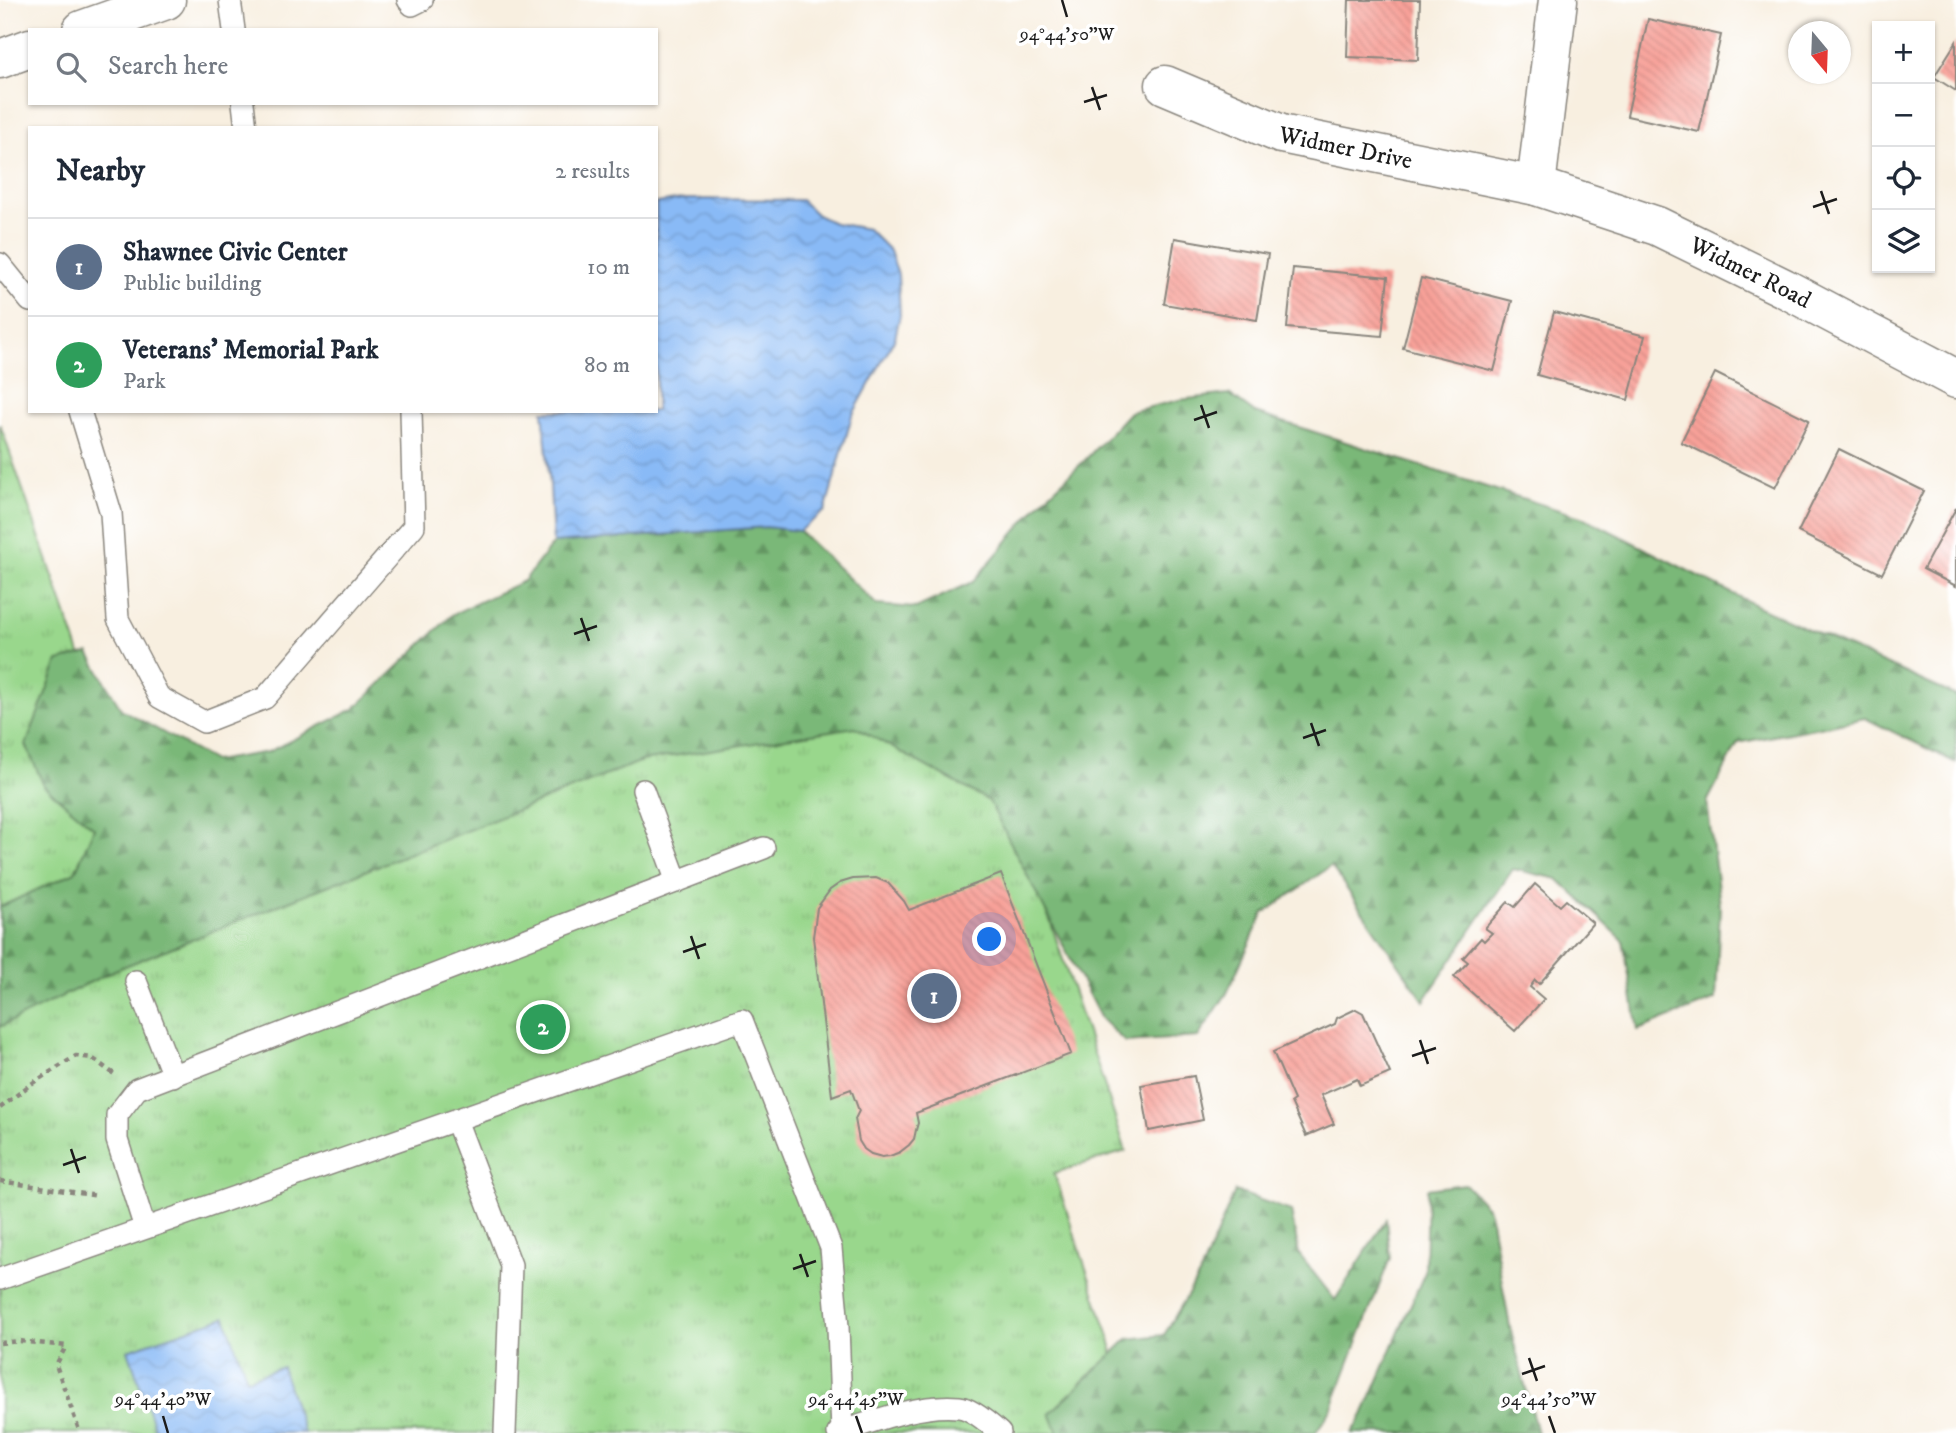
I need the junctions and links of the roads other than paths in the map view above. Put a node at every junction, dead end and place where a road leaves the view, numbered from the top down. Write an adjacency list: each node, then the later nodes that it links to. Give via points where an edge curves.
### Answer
1 (166, 0): 6 (street)
2 (230, 0): 7 (lane)
3 (408, 0): 4 (lane, via 412,5)
4 (422, 0)
5 (1558, 0): 13 (street)
6 (88, 28)
7 (234, 28)
8 (28, 49): 9 (street)
9 (0, 59)
10 (1165, 85): 13 (street, Widmer Drive, via 1281,134)
11 (243, 105): 12 (lane)
12 (246, 126)
13 (1536, 186): 16 (street, Widmer Road, via 1657,226)
14 (0, 264): 15 (lane)
15 (28, 299)
16 (1956, 379)
17 (81, 413): 18 (lane, via 111,513 118,619 159,697 204,722 265,698 414,526)
18 (411, 413)
19 (643, 790): 21 (lane)
20 (764, 848): 21 (lane)
21 (677, 882): 23 (lane)
22 (136, 981): 23 (lane)
23 (173, 1076): 25 (lane, via 137,1089 117,1115 117,1140)
24 (456, 1120): 25 (lane); 27 (lane, via 742,1020 831,1248); 28 (lane, via 511,1265)
25 (145, 1228): 26 (lane)
26 (0, 1279)
27 (840, 1432): 29 (lane, via 890,1416 961,1407)
28 (506, 1433)
29 (1000, 1433)

